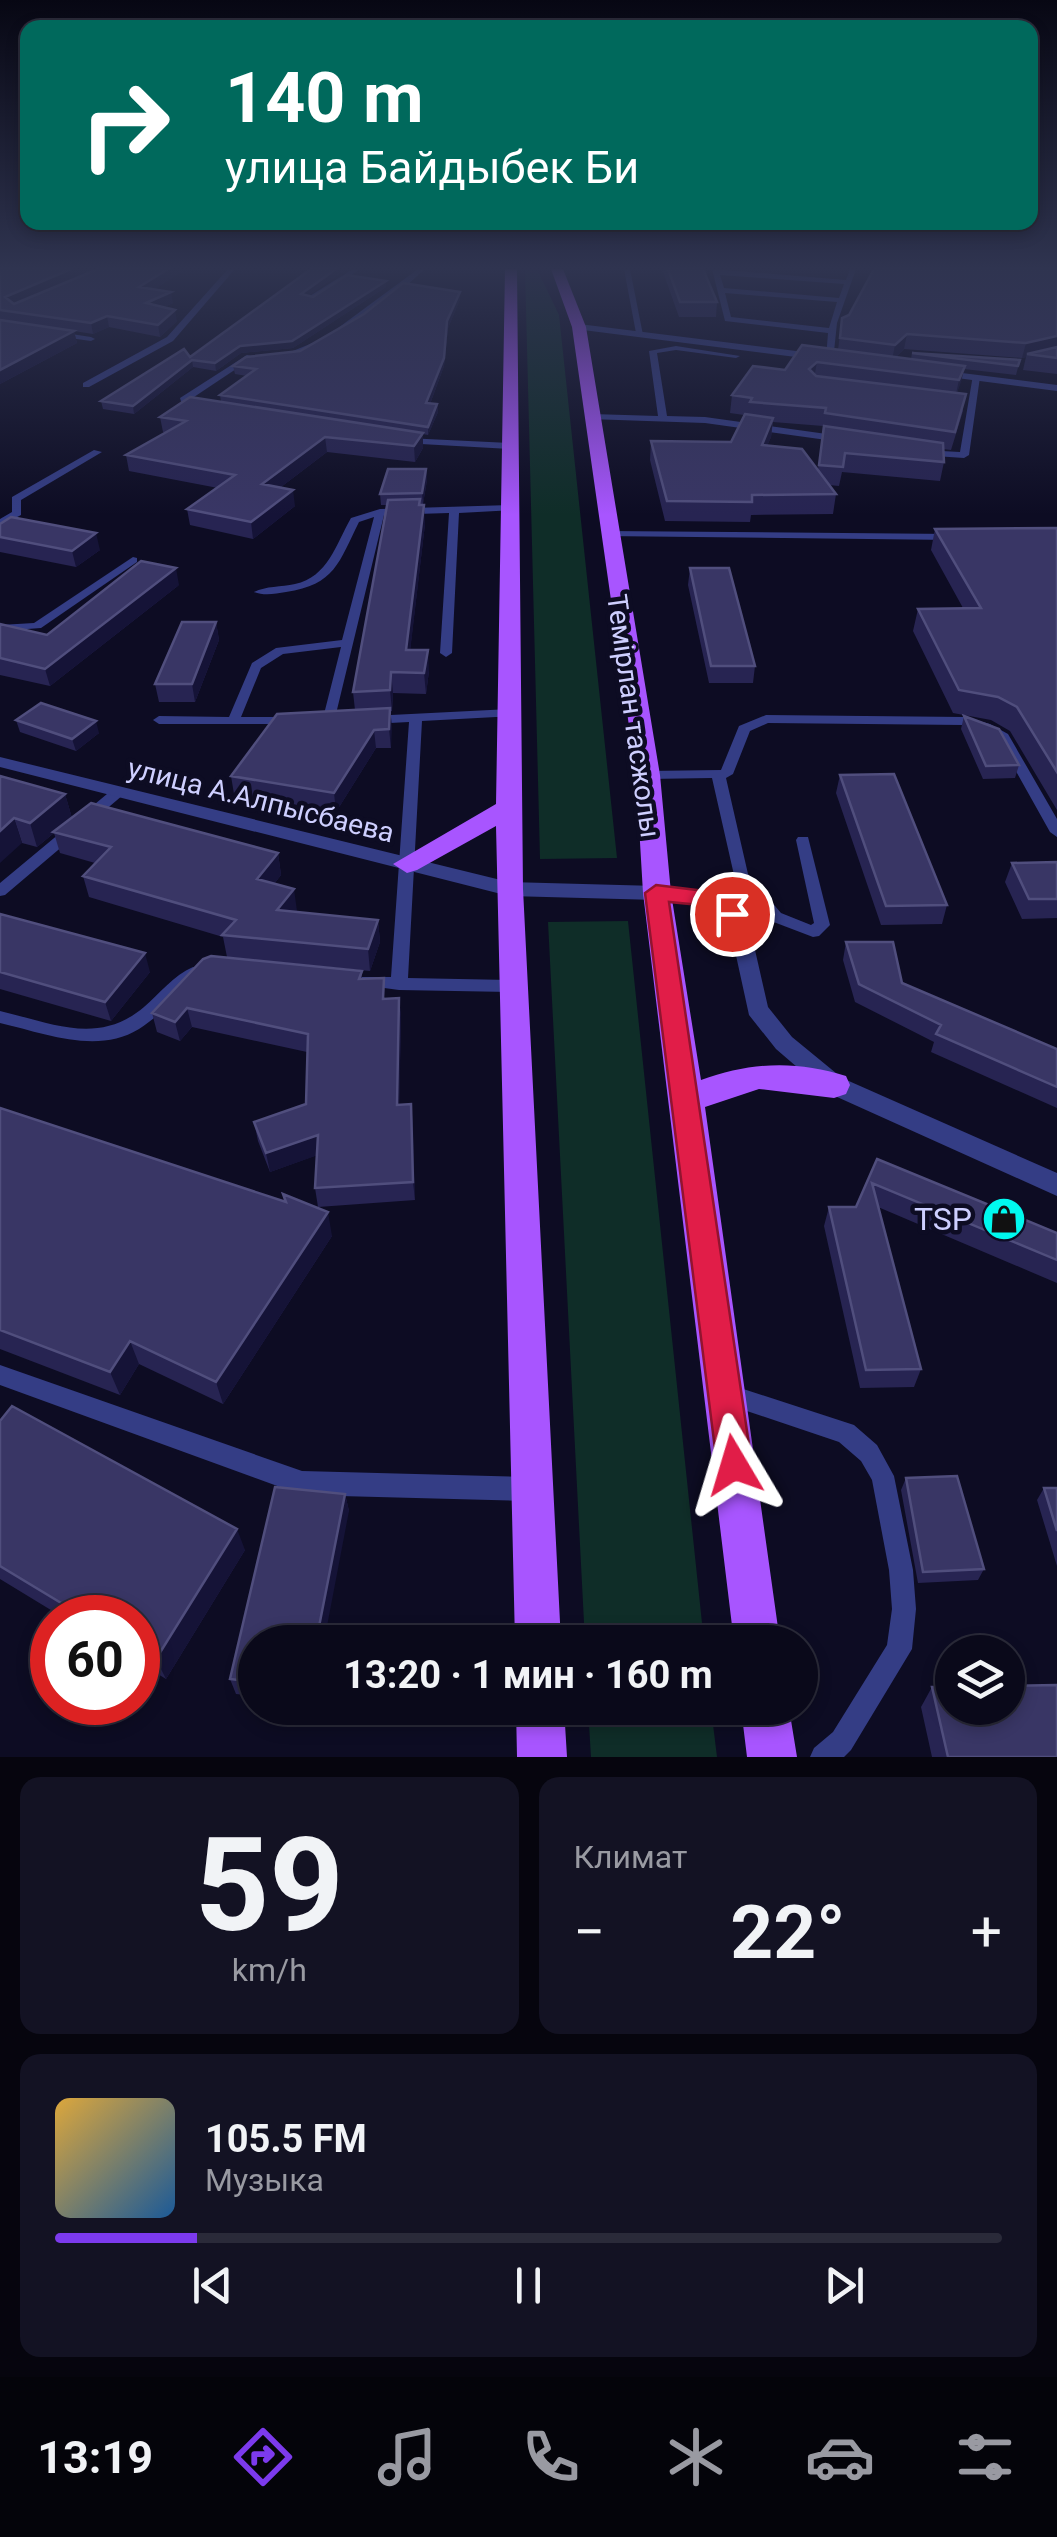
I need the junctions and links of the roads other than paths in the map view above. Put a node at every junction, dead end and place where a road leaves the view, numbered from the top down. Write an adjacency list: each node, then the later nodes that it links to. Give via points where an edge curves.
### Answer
1 (149, 351): 14 (lane)
2 (301, 351): 18 (lane, via 244,359 183,400)
3 (512, 351): 23 (main road)
4 (582, 351): 19 (main road, Темірлан тасжолы)
5 (653, 351): 20 (lane)
6 (698, 351): 9 (lane)
7 (774, 351): 10 (street)
8 (831, 351): 10 (lane)
9 (736, 356)
10 (830, 359): 11 (street)
11 (846, 361)
12 (928, 371): 13 (street)
13 (976, 378): 15 (street); 17 (lane)
14 (86, 385)
15 (1057, 388)
16 (952, 403): 17 (lane)
17 (972, 406): 24 (lane, via 964,455)
18 (212, 411)
19 (592, 417): 20 (lane); 30 (main road, Темірлан тасжолы)
20 (663, 417): 22 (lane)
21 (388, 438): 23 (lane)
22 (844, 440)
23 (511, 446): 26 (main road)
24 (902, 449)
25 (97, 452): 29 (lane, via 16,499 17,513)
26 (510, 508): 27 (lane); 37 (main road)
27 (454, 509): 28 (lane); 36 (lane)
28 (380, 512): 33 (lane, via 354,520 324,580); 35 (lane)
29 (0, 524)
30 (608, 534): 31 (lane); 45 (main road, Темірлан тасжолы)
31 (959, 537)
32 (133, 560): 34 (lane, via 37,626)
33 (260, 592)
34 (0, 628)
35 (348, 643): 38 (lane, via 280,651 256,666); 43 (lane)
36 (446, 652)
37 (510, 713): 39 (lane); 48 (main road)
38 (234, 718): 40 (lane); 43 (lane)
39 (416, 718): 41 (lane); 51 (lane)
40 (159, 720)
41 (363, 720)
42 (346, 721): 43 (lane)
43 (328, 722)
44 (0, 762): 47 (street, улица А.Алпысбаева)
45 (648, 776): 46 (lane); 54 (main road, Темірлан тасжолы)
46 (719, 777): 49 (lane, via 731,770 744,729 766,719 964,721 1003,737); 50 (lane, via 741,875 776,917 813,932 822,925)
47 (118, 792): 51 (street, улица А.Алпысбаева); 53 (lane)
48 (510, 808): 51 (main road); 52 (main road)
49 (1057, 832)
50 (804, 840)
51 (405, 864): 52 (street, улица А.Алпысбаева); 57 (lane)
52 (509, 889): 54 (street, улица А.Алпысбаева); 58 (main road)
53 (0, 891)
54 (656, 893): 60 (street, улица А.Алпысбаева, via 705,898 732,914 757,1009 784,1043); 61 (main road, Темірлан тасжолы)
55 (214, 965): 59 (lane, via 191,973 129,1028 109,1034)
56 (344, 979): 57 (lane)
57 (399, 984): 58 (lane)
58 (512, 986): 65 (main road)
59 (0, 1017)
60 (834, 1085): 61 (main road, via 750,1074); 62 (street, улица А.Алпысбаева)
61 (688, 1100): 64 (main road, Темірлан тасжолы)
62 (1057, 1185)
63 (0, 1375): 65 (lane, via 302,1483)
64 (726, 1394): 67 (main road, Темірлан тасжолы); 72 (lane, via 846,1433 883,1476 902,1570 899,1648 842,1741)
65 (532, 1490): 66 (main road)
66 (537, 1625)
67 (755, 1625)
68 (541, 1725): 70 (main road)
69 (767, 1725): 71 (main road)
70 (542, 1757)
71 (772, 1757)
72 (824, 1757)

